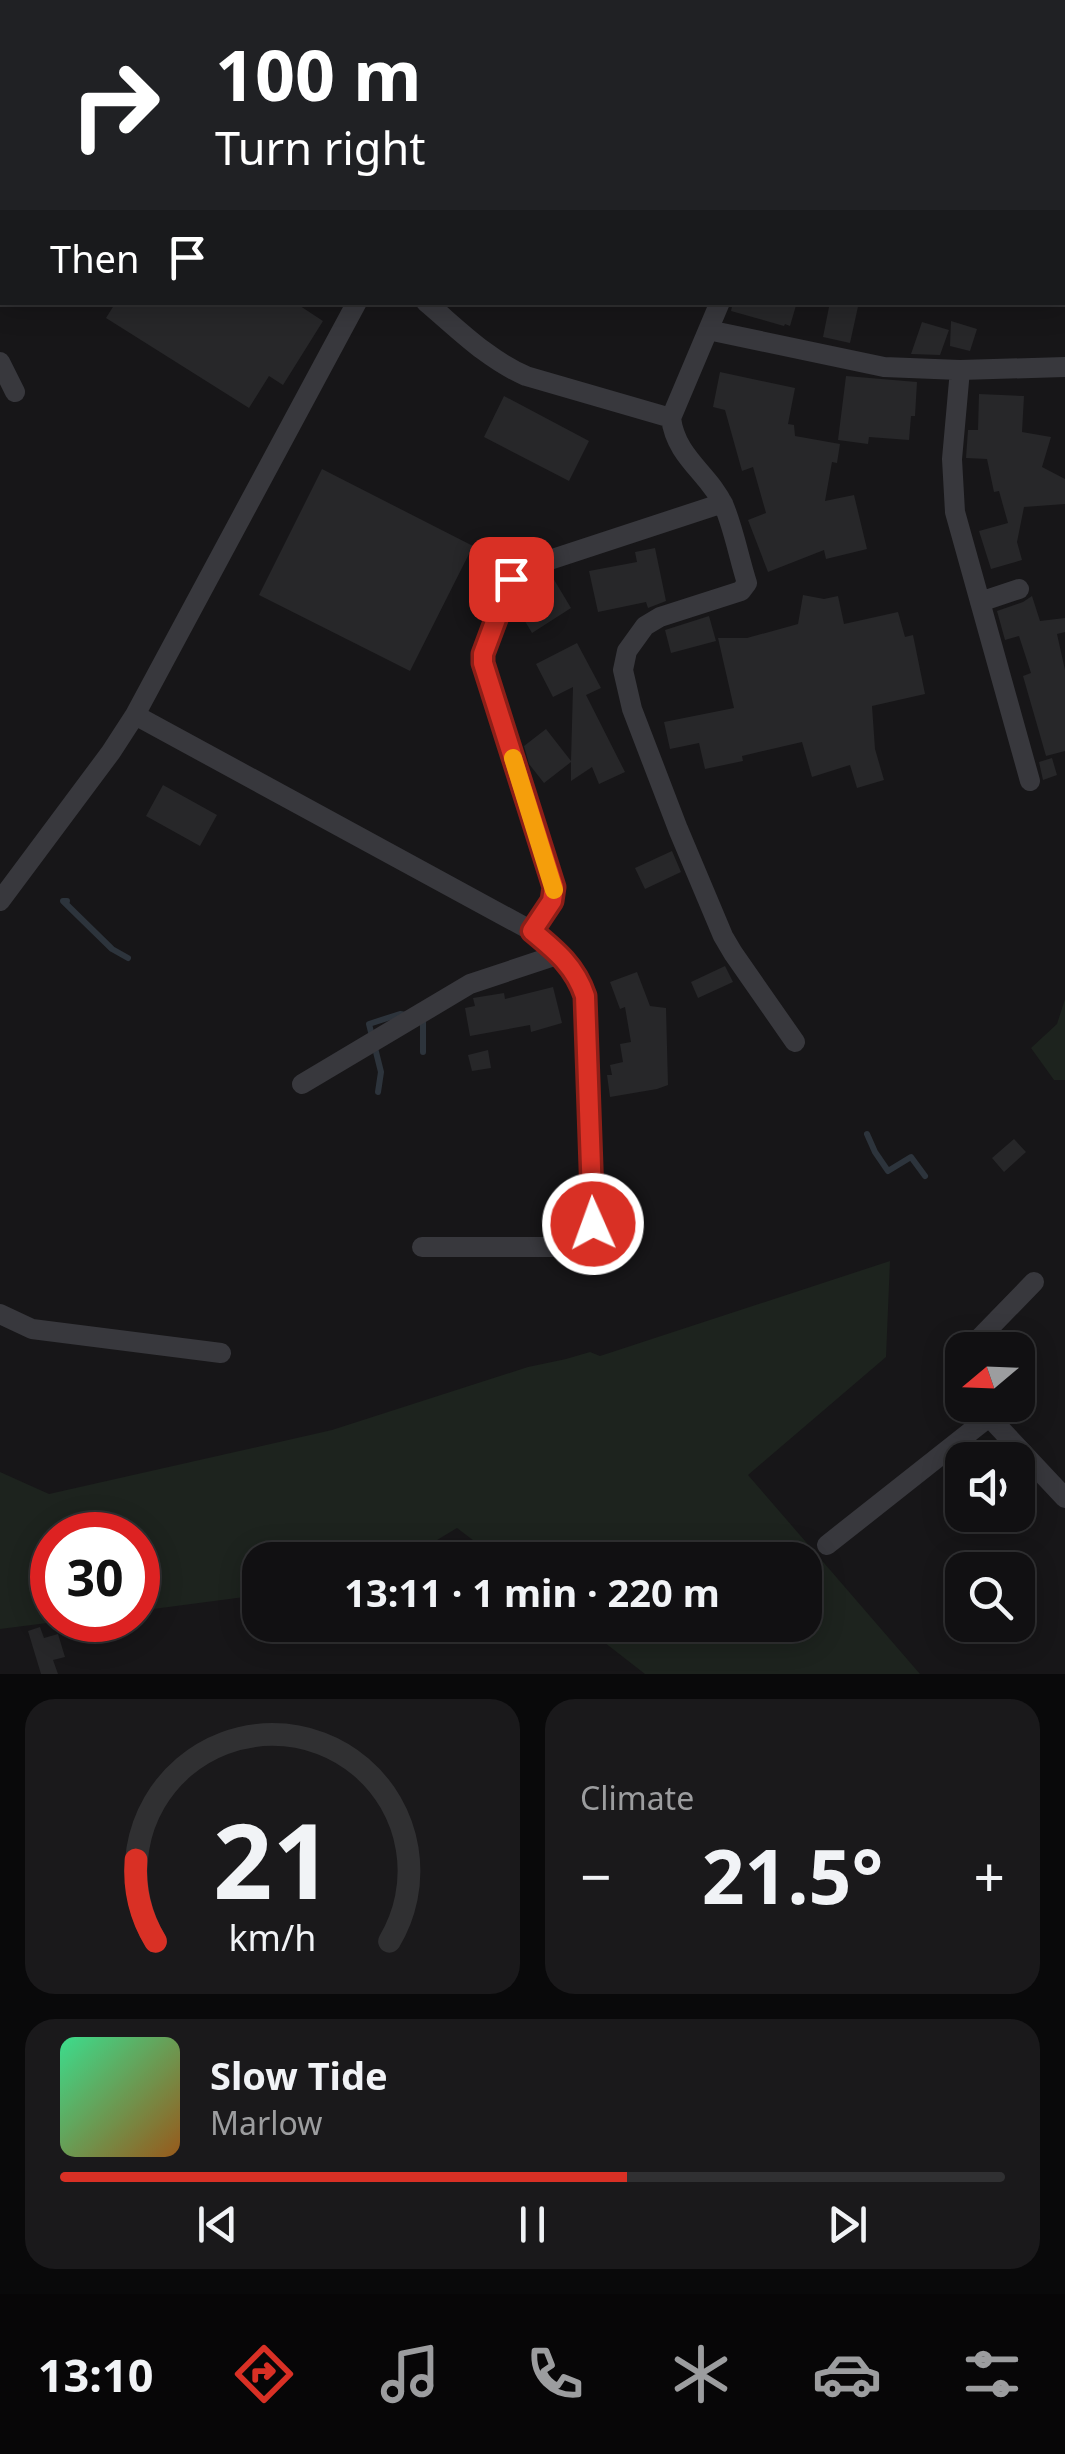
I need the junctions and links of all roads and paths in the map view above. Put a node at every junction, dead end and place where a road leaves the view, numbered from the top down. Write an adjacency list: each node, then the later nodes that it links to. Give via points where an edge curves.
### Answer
1 (355, 305): 13 (street)
2 (430, 305): 9 (street, via 506,367)
3 (719, 305): 4 (street)
4 (708, 330): 7 (street, via 884,367); 9 (street)
5 (0, 362): 8 (street)
6 (1065, 367): 7 (street)
7 (960, 370): 12 (street, via 955,512)
8 (15, 392)
9 (671, 418): 10 (street, via 680,447)
10 (723, 503): 16 (street, via 516,571 511,579 483,654 554,887); 18 (street, via 745,588 645,626 623,670 632,709 723,936)
11 (1019, 589): 12 (street)
12 (980, 602): 14 (street)
13 (135, 715): 15 (street); 16 (street)
14 (1030, 781)
15 (0, 902)
16 (532, 931): 17 (street)
17 (560, 954): 19 (street, via 470,984); 20 (street, via 585,996 590,1231 560,1247)
18 (795, 1042)
19 (302, 1084)
20 (422, 1247)
21 (1034, 1282): 23 (street)
22 (0, 1314): 24 (street, via 32,1329)
23 (985, 1332)
24 (221, 1353)
25 (970, 1422): 28 (street)
26 (993, 1422): 27 (street)
27 (1065, 1498)
28 (826, 1545)

